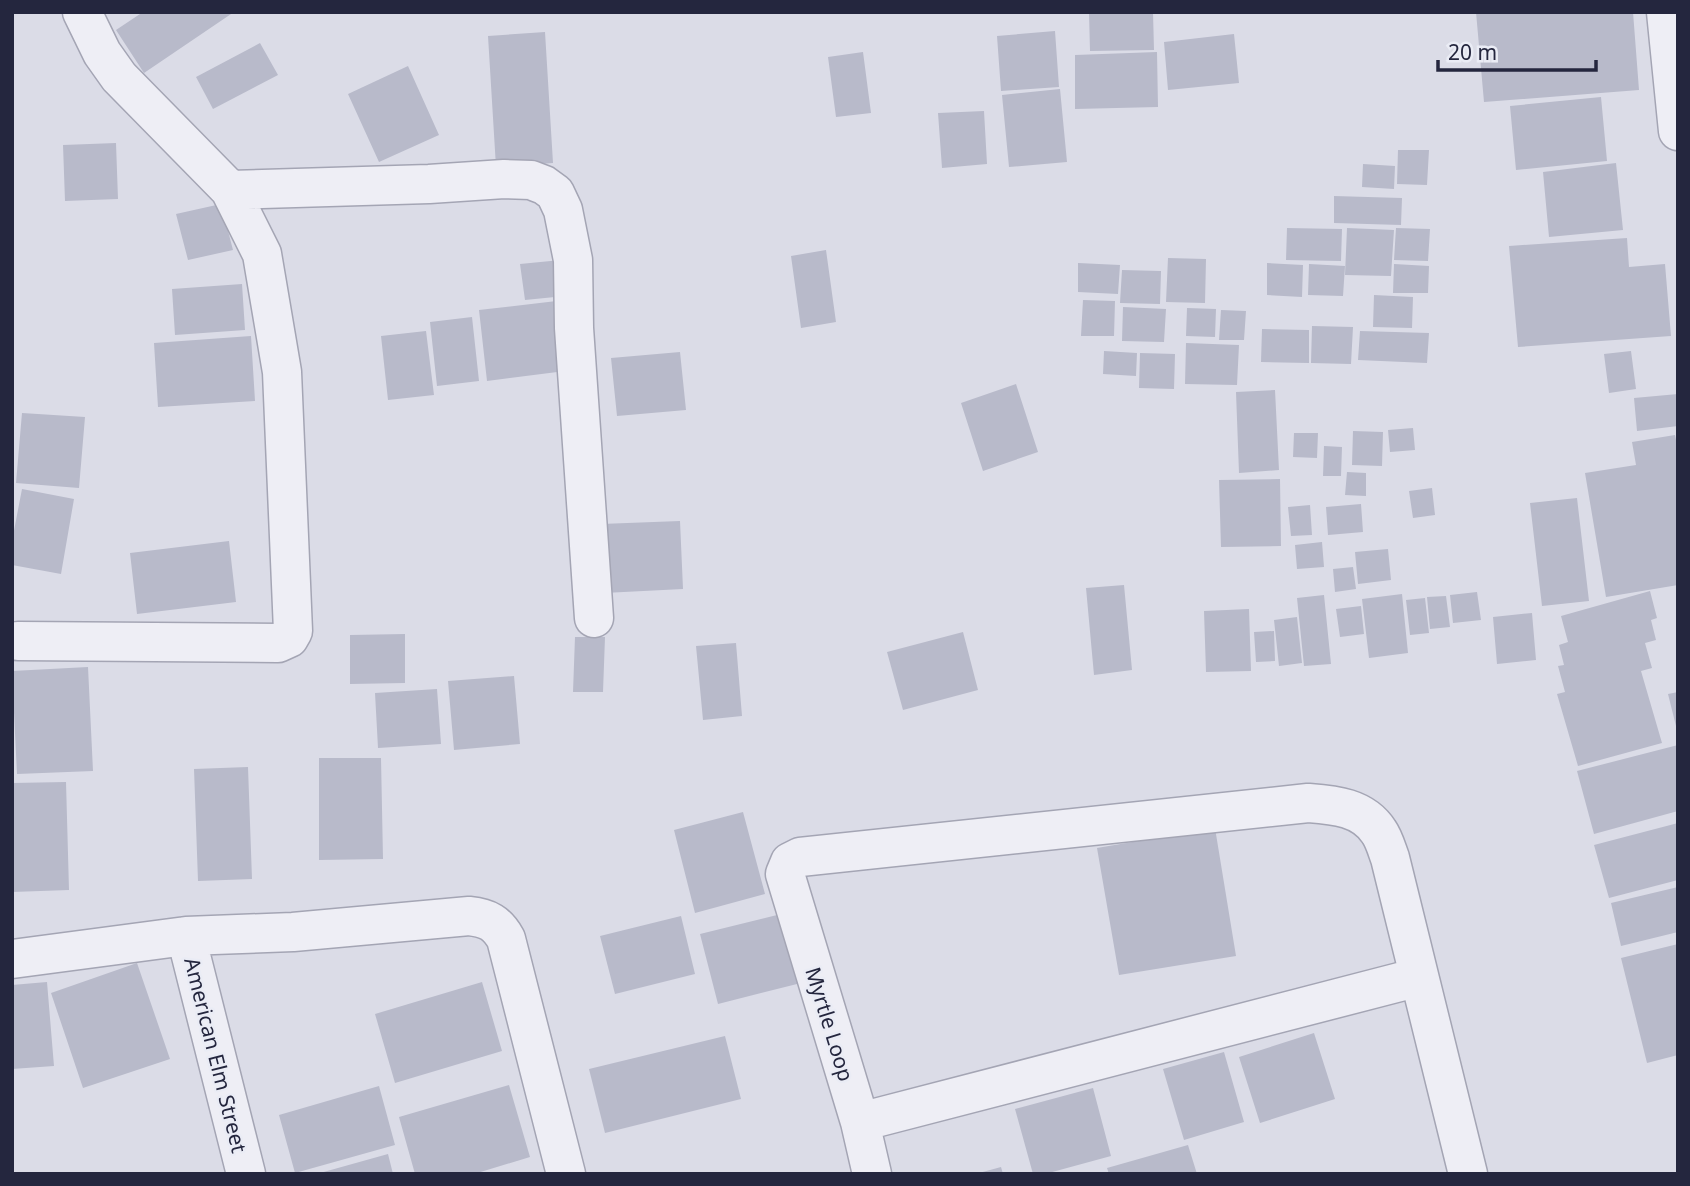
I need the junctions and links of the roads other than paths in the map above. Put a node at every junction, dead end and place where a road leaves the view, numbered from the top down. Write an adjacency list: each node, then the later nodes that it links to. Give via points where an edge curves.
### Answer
1 (82, 12): 4 (street, via 119,77)
2 (1666, 12): 3 (street)
3 (1678, 131)
4 (230, 190): 5 (street, via 504,179 531,180 555,193 573,260); 6 (street, via 262,254 282,372 293,631 278,643)
5 (594, 618)
6 (18, 641)
7 (186, 936): 8 (street); 11 (street, American Elm Street); 12 (street, via 293,932 469,916 498,925 511,956)
8 (12, 959)
9 (1419, 977): 10 (street); 10 (street, Myrtle Loop, via 1379,831 1361,814 1339,806 1308,803 800,857 790,862 785,874); 14 (street)
10 (860, 1122): 13 (street, Myrtle Loop)
11 (246, 1174)
12 (566, 1174)
13 (872, 1174)
14 (1468, 1174)

